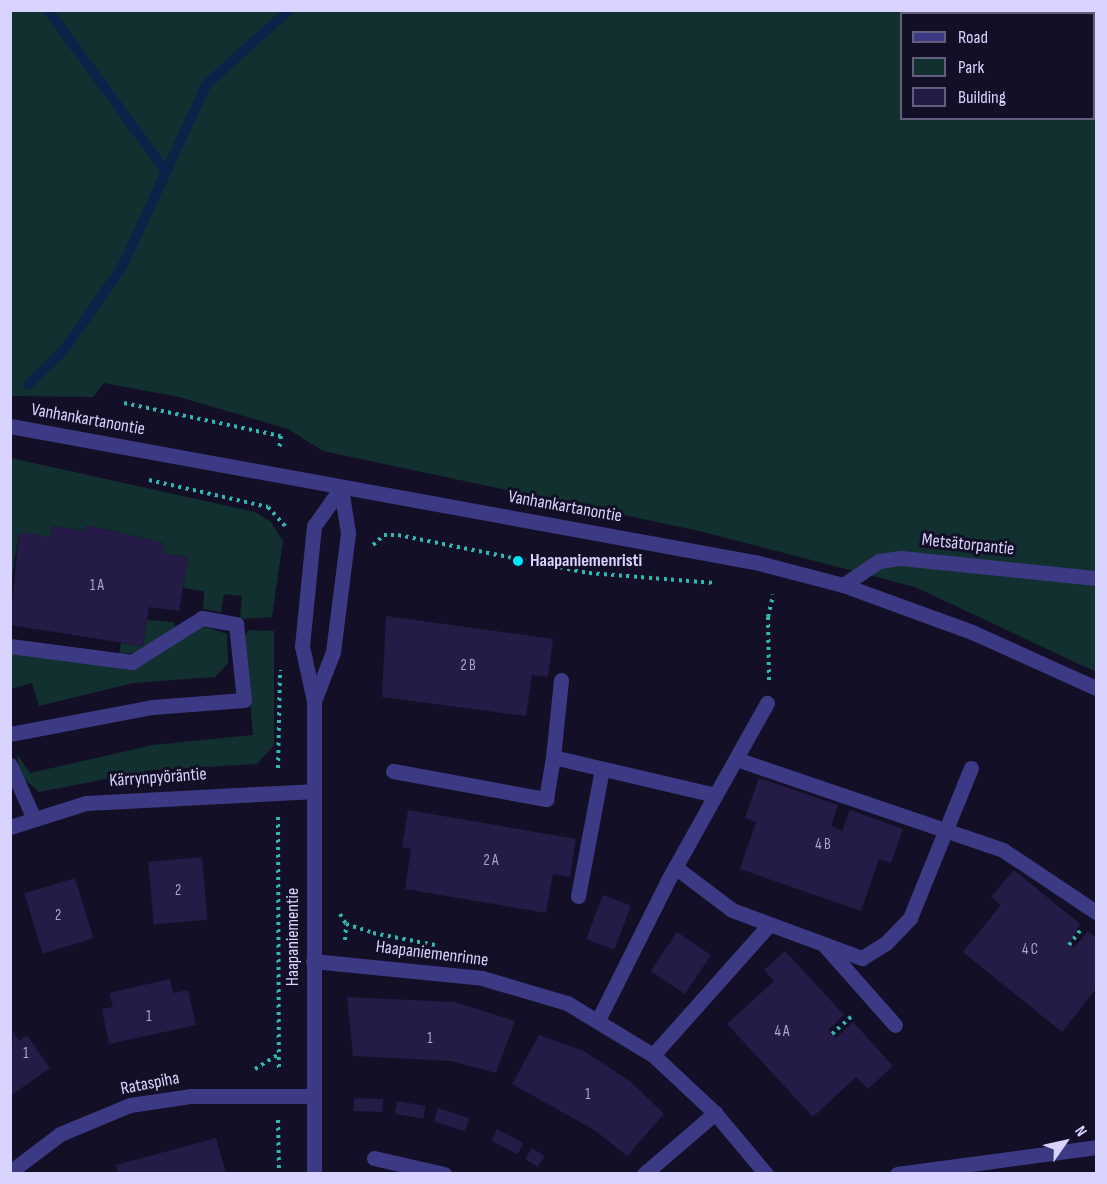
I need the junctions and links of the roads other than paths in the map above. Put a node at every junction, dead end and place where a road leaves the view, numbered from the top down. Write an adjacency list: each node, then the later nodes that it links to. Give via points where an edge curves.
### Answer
1 (10, 426): 2 (street, Vanhankartanontie)
2 (341, 488): 4 (street, Vanhankartanontie, via 744,560); 8 (street, Haapaniementie, via 346,549 333,652); 8 (street, Haapaniementie, via 314,526 302,646)
3 (1096, 578): 4 (street, Metsätorpantie, via 901,558 879,561)
4 (843, 585): 7 (street, Vanhankartanontie, via 972,632)
5 (10, 646): 10 (street, via 132,662 202,618 236,624 244,700 152,707)
6 (561, 680): 11 (street)
7 (1096, 688)
8 (314, 701): 17 (street, Haapaniementie)
9 (767, 704): 12 (street)
10 (10, 735)
11 (552, 757): 14 (street); 16 (street, via 546,799)
12 (736, 759): 18 (street); 21 (street)
13 (10, 765): 19 (street)
14 (602, 768): 18 (street); 23 (street)
15 (971, 768): 21 (street)
16 (393, 771)
17 (312, 791): 19 (street, Kärrynpyöräntie, via 86,803); 27 (street, Haapaniementie)
18 (715, 795): 22 (street)
19 (34, 819): 20 (street, Kärrynpyöräntie)
20 (10, 827)
21 (947, 829): 24 (street, via 1003,850); 26 (street, via 910,918 886,943 861,958)
22 (675, 867): 25 (street, via 732,910); 28 (street)
23 (578, 896)
24 (1096, 912)
25 (769, 925): 26 (street); 30 (street)
26 (824, 945): 29 (street)
27 (313, 961): 28 (street, Haapaniemenrinne, via 482,978 567,1003); 31 (street, Haapaniementie)
28 (598, 1020): 30 (street, Haapaniemenrinne)
29 (895, 1025)
30 (653, 1055): 32 (street, Haapaniemenrinne)
31 (314, 1096): 35 (street, Rataspiha, via 191,1096 130,1105 60,1134); 36 (street, Haapaniementie)
32 (715, 1113): 38 (street); 39 (street, Haapaniemenrinne)
33 (1096, 1147): 40 (street)
34 (374, 1158): 37 (street)
35 (10, 1172)
36 (314, 1173)
37 (441, 1173)
38 (644, 1173)
39 (766, 1173)
40 (897, 1173)

